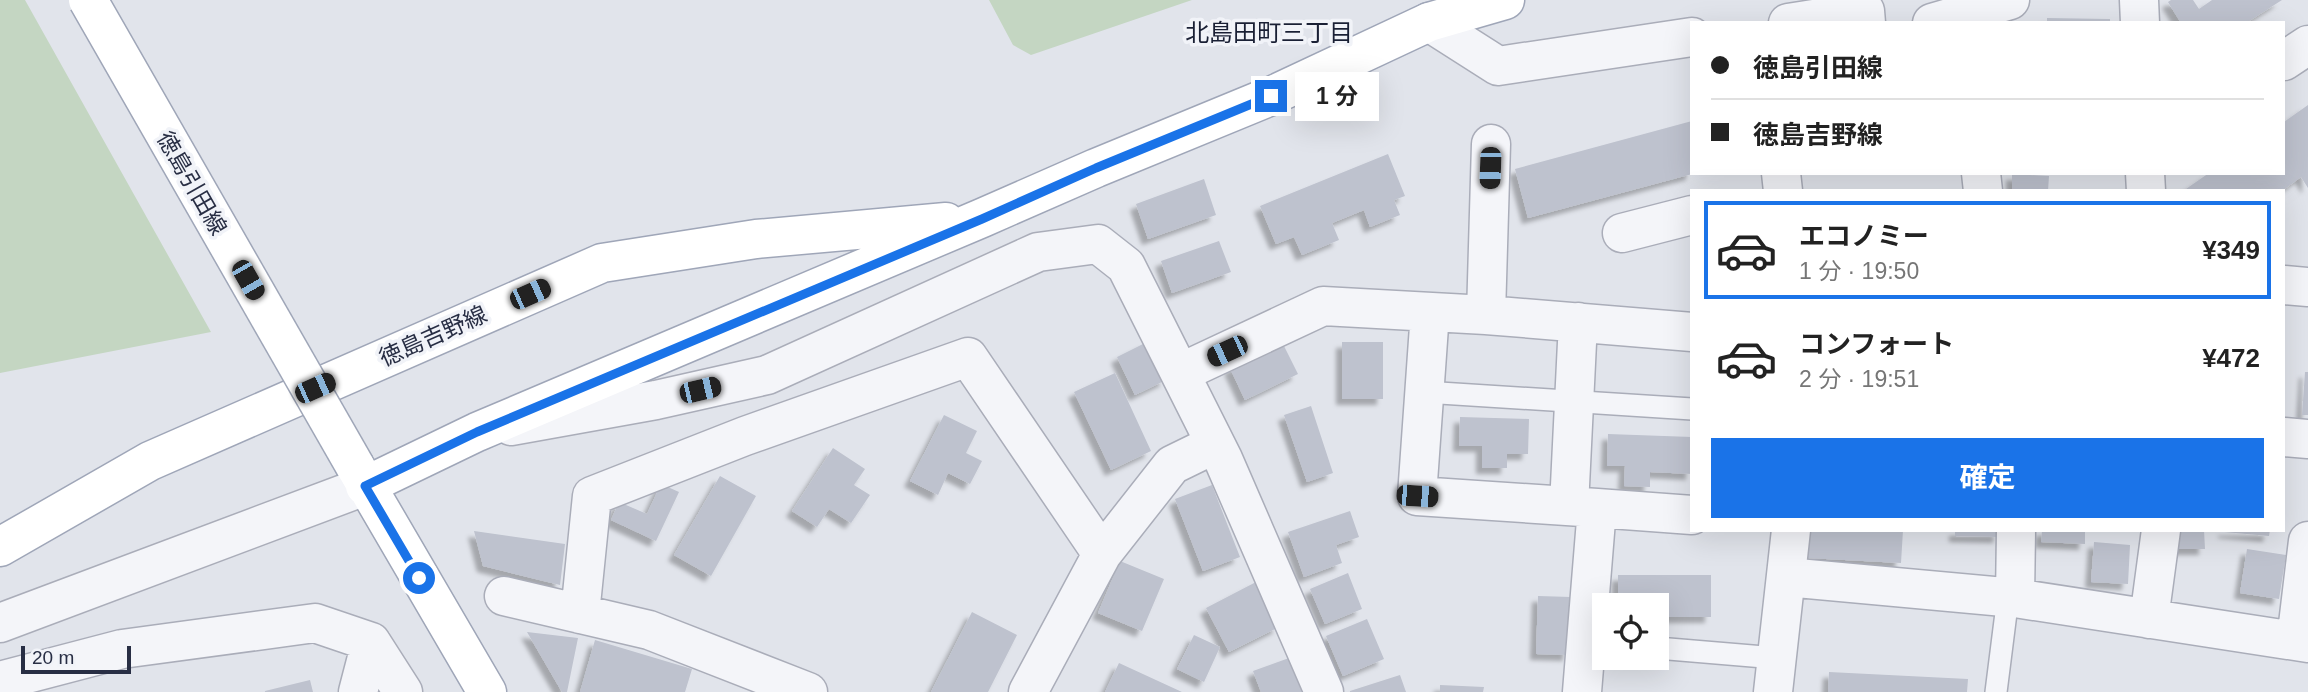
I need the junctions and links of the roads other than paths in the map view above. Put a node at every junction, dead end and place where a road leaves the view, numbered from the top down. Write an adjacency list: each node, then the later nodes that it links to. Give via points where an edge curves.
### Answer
1 (88, 0): 31 (main road, 徳島引田線, bridge)
2 (1505, 0): 9 (main road, 徳島吉野線)
3 (2010, 0): 5 (street)
4 (2139, 0): 8 (street)
5 (1955, 19)
6 (1801, 21): 7 (street, via 1865,11)
7 (1866, 21)
8 (2140, 21)
9 (1429, 22): 10 (street, via 1498,66); 15 (main road, 徳島吉野線, via 1271,96)
10 (1690, 37)
11 (2308, 45): 12 (street)
12 (2285, 60)
13 (1491, 144): 20 (street)
14 (1690, 216): 16 (street)
15 (982, 219): 27 (main road, 徳島吉野線); 38 (main road, 徳島吉野線, via 756,239 602,263 150,461)
16 (1622, 233)
17 (2285, 285): 18 (street)
18 (2308, 287)
19 (1430, 312): 20 (street); 23 (street, via 1323,306); 24 (street)
20 (1486, 315): 21 (street)
21 (1578, 322): 22 (street); 25 (street)
22 (1690, 332)
23 (1180, 373): 27 (street, via 1126,266 1098,244 1038,252 767,375); 30 (street)
24 (1424, 391): 25 (lane); 32 (street, via 1417,496)
25 (1574, 401): 26 (lane); 32 (street)
26 (1690, 409)
27 (477, 432): 31 (main road, 徳島吉野線)
28 (2285, 437): 29 (street)
29 (2308, 439)
30 (1215, 444): 39 (street, via 1172,465); 58 (street)
31 (360, 476): 46 (street); 55 (main road, 徳島引田線)
32 (1583, 507): 33 (street); 43 (street)
33 (1690, 515)
34 (1791, 532): 40 (street)
35 (2016, 532): 42 (street)
36 (2161, 532): 45 (street)
37 (2308, 541): 48 (street)
38 (0, 547)
39 (1102, 554): 44 (street, via 968,356 592,496); 57 (street)
40 (1786, 577): 42 (street); 51 (street)
41 (504, 596): 44 (street)
42 (2011, 597): 45 (street); 60 (lane)
43 (1592, 609)
44 (580, 614): 56 (street, via 649,630)
45 (2148, 619): 48 (street)
46 (0, 623)
47 (371, 642): 52 (street, via 315,624 122,649); 53 (street); 54 (street)
48 (2302, 642)
49 (1669, 651): 51 (lane)
50 (1592, 654): 59 (street)
51 (1774, 675)
52 (0, 681)
53 (358, 692)
54 (403, 692)
55 (487, 692)
56 (808, 692)
57 (1028, 692)
58 (1324, 692)
59 (1582, 692)
60 (1996, 692)

